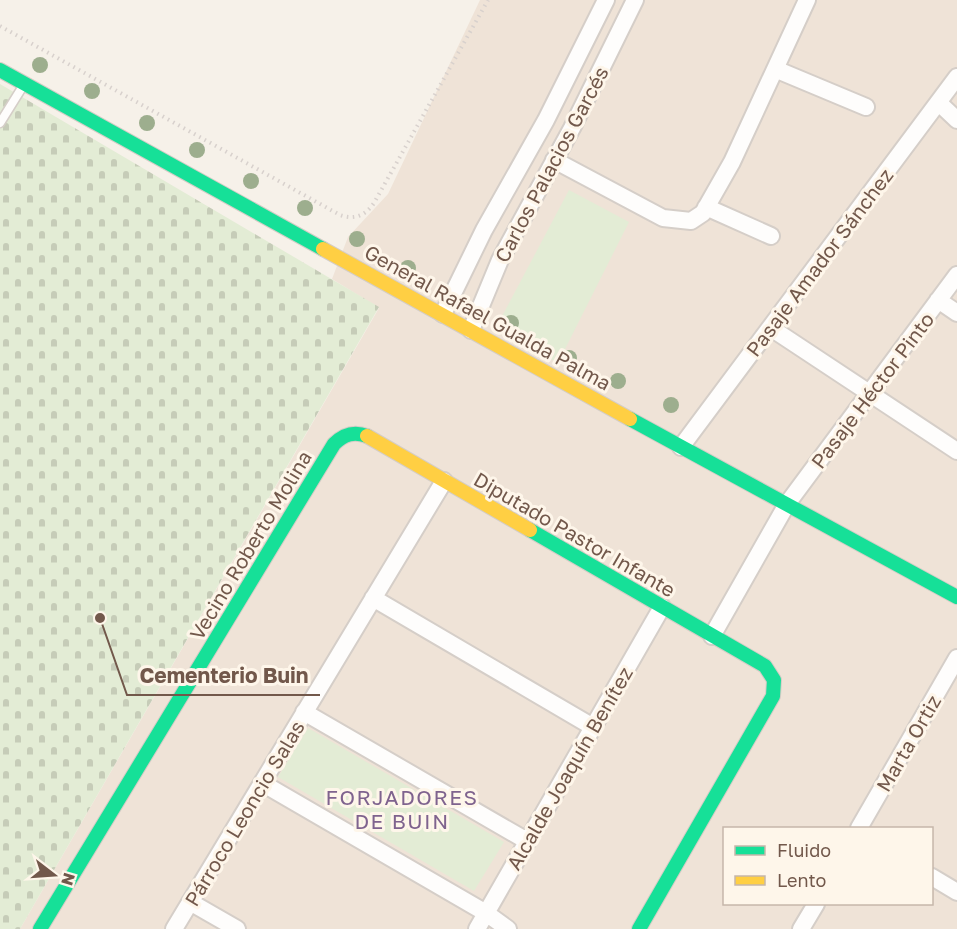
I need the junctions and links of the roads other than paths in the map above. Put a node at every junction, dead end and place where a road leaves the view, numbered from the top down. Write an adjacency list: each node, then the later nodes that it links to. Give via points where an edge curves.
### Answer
1 (606, 0): 18 (street, Carlos Palacios Garcés)
2 (635, 0): 12 (street, Carlos Palacios Garcés)
3 (807, 0): 5 (street)
4 (0, 69): 7 (street, General Rafael Gualda Palma)
5 (775, 69): 9 (street); 13 (street, via 732,162)
6 (957, 77): 8 (street, Pasaje Amador Sánchez)
7 (24, 83): 11 (lane); 18 (street, General Rafael Gualda Palma)
8 (939, 103): 10 (street); 19 (street, Pasaje Amador Sánchez)
9 (866, 107)
10 (957, 120)
11 (0, 123)
12 (554, 160): 13 (street, via 663,218 691,221); 20 (street, Carlos Palacios Garcés, via 500,260)
13 (706, 207): 14 (street)
14 (771, 236)
15 (957, 275): 16 (street, Pasaje Héctor Pinto)
16 (938, 300): 17 (street); 21 (street, Pasaje Héctor Pinto)
17 (957, 313)
18 (443, 314): 20 (street, General Rafael Gualda Palma)
19 (771, 328): 21 (street); 23 (street, Pasaje Amador Sánchez)
20 (471, 330): 23 (street, General Rafael Gualda Palma)
21 (869, 393): 24 (street); 26 (street, Pasaje Héctor Pinto)
22 (350, 433): 25 (street, Diputado Pastor Infante, via 369,437); 42 (street, Vecino Roberto Molina, via 334,444)
23 (681, 447): 26 (street, General Rafael Gualda Palma)
24 (957, 451)
25 (444, 481): 28 (street, Párroco Leoncio Salas); 29 (street, Diputado Pastor Infante)
26 (787, 504): 27 (street, General Rafael Gualda Palma); 30 (street, Pasaje Héctor Pinto)
27 (957, 597)
28 (373, 598): 32 (street, Párroco Leoncio Salas); 33 (street)
29 (662, 607): 30 (street, Diputado Pastor Infante); 33 (street, Alcalde Joaquín Benítez)
30 (712, 636): 47 (street, Diputado Pastor Infante, via 765,666 776,685)
31 (957, 658): 35 (street, Marta Ortiz)
32 (304, 712): 34 (street, Párroco Leoncio Salas); 36 (street)
33 (593, 727): 36 (street, Alcalde Joaquín Benítez)
34 (262, 783): 39 (street, Párroco Leoncio Salas); 41 (street)
35 (860, 827)
36 (527, 841): 41 (street, Alcalde Joaquín Benítez)
37 (933, 878): 38 (street)
38 (957, 892)
39 (190, 902): 43 (street, Párroco Leoncio Salas); 44 (street)
40 (815, 905): 48 (street)
41 (486, 913): 45 (street, Alcalde Joaquín Benítez); 46 (street)
42 (41, 929)
43 (174, 929)
44 (237, 929)
45 (477, 929)
46 (508, 929)
47 (639, 929)
48 (801, 929)

